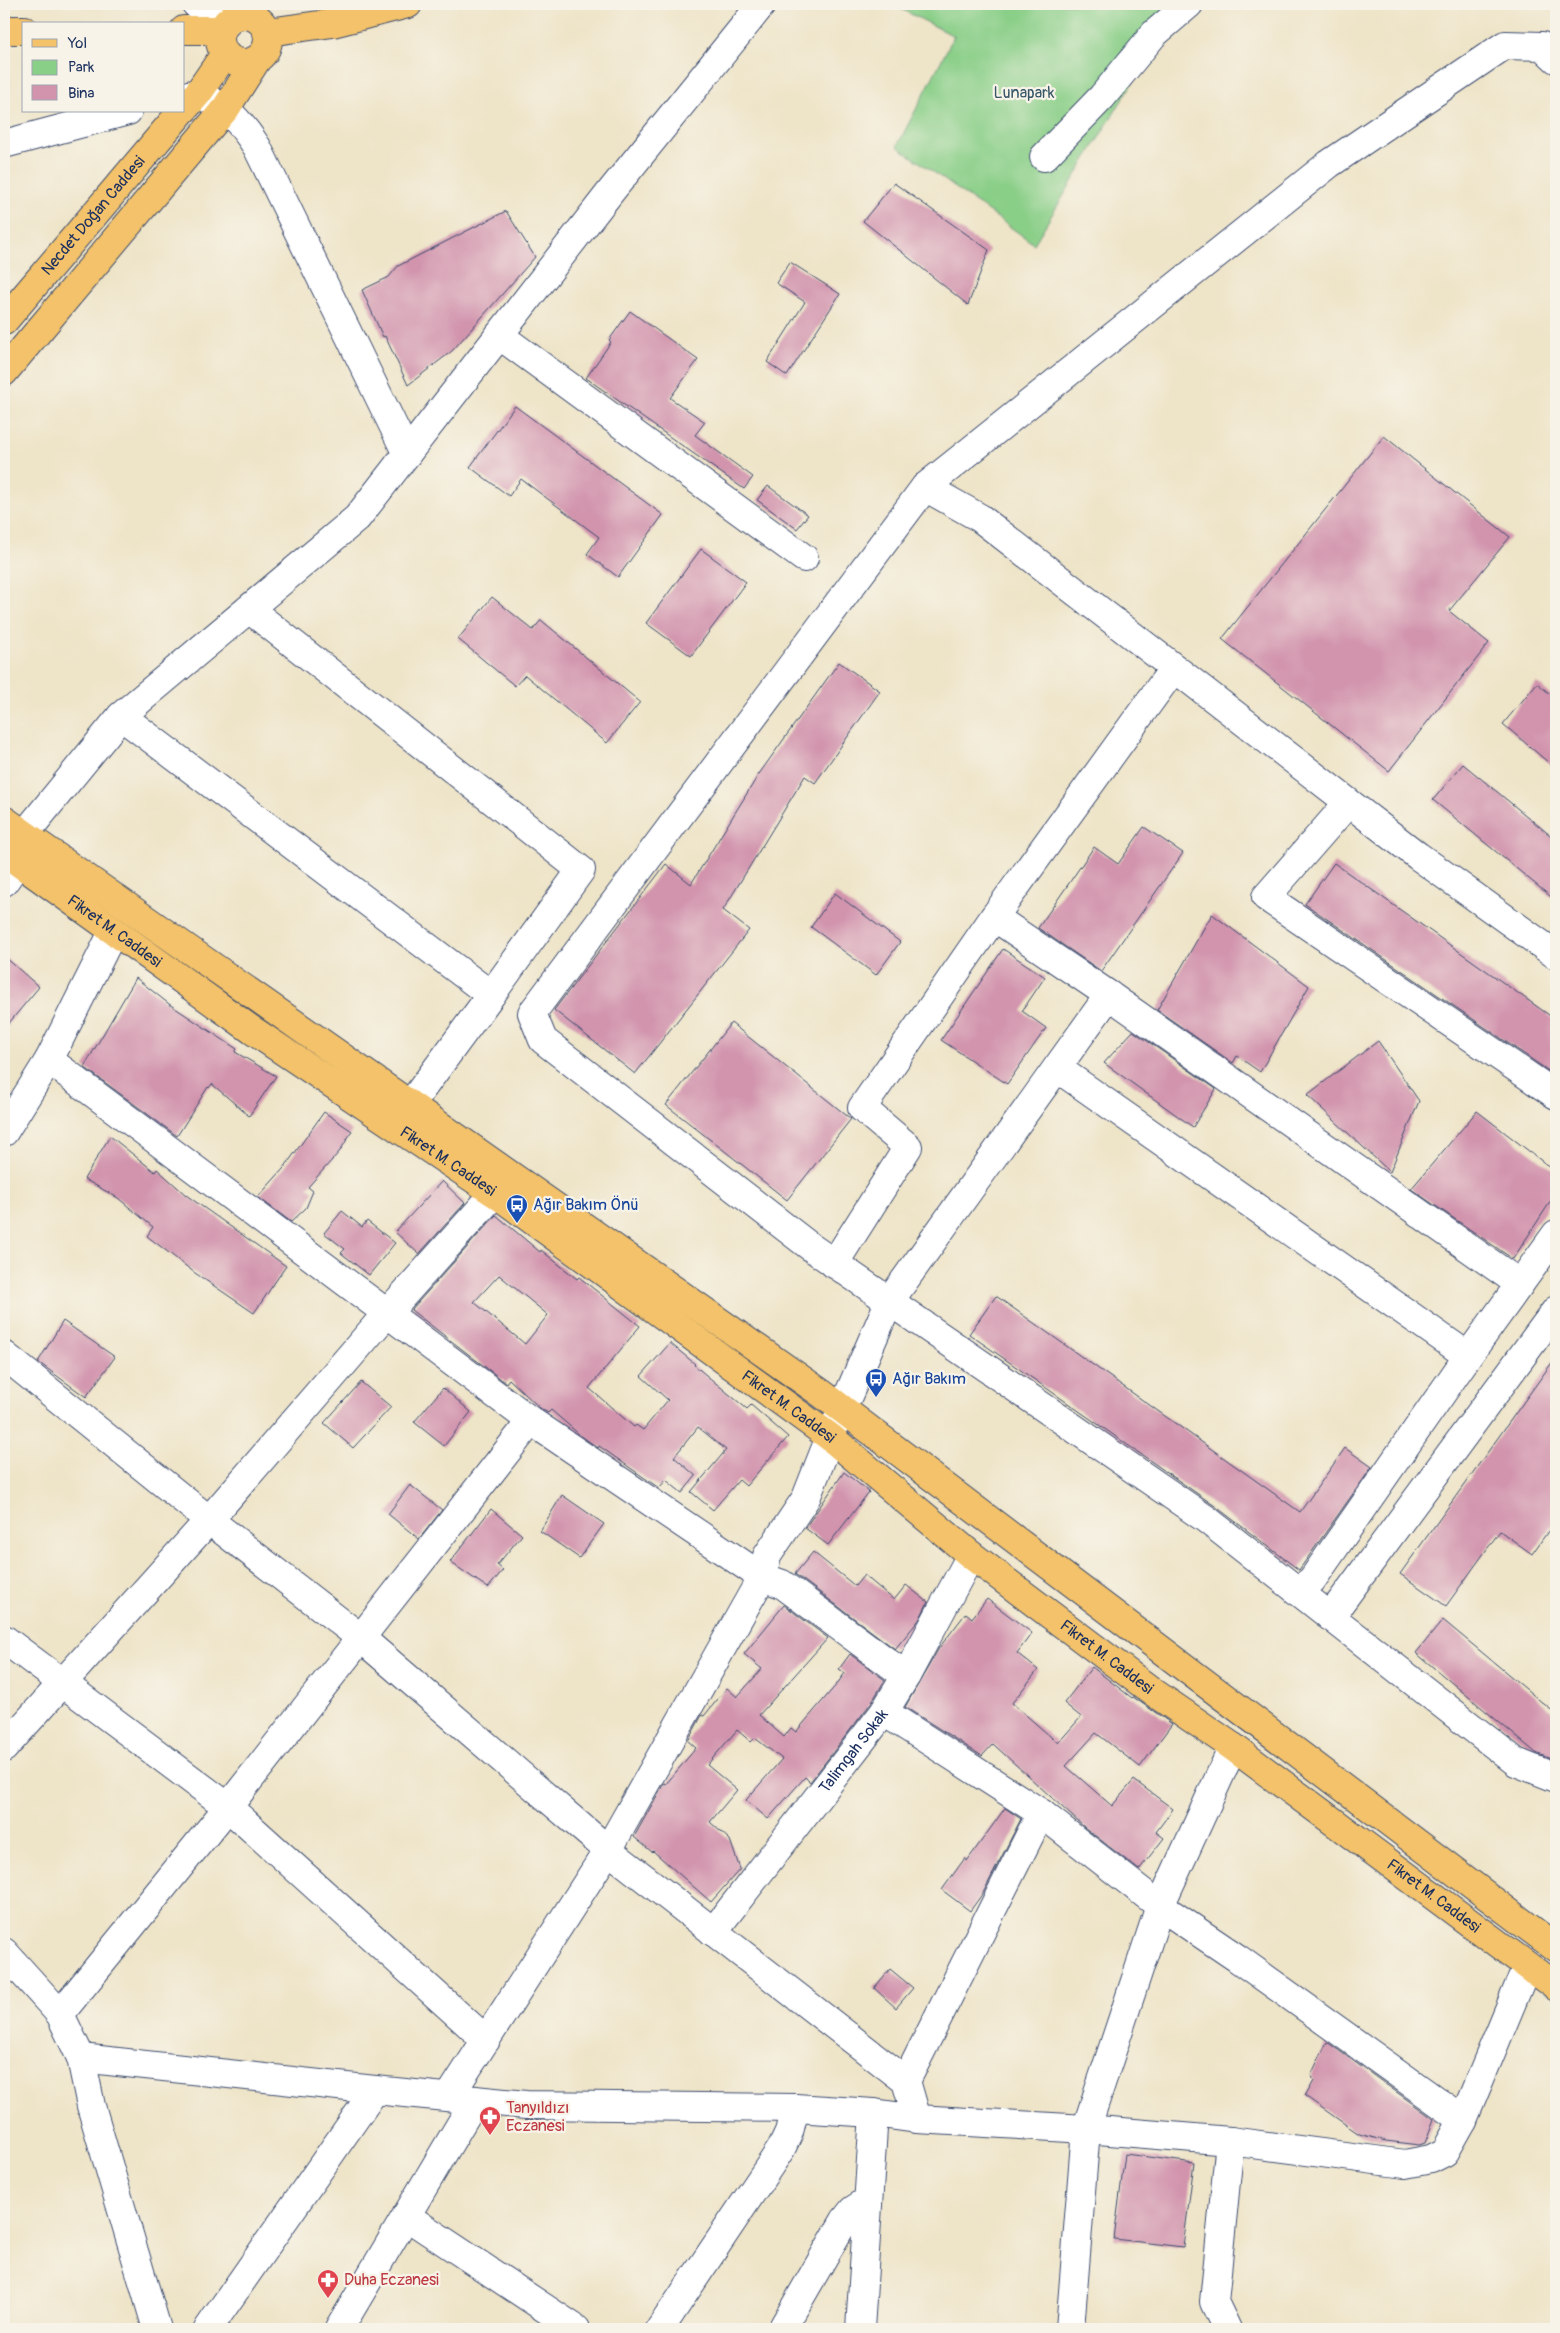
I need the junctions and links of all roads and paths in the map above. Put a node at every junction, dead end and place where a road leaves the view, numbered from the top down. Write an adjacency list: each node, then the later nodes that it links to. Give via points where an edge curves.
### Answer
1 (196, 4): 9 (street)
2 (408, 4): 8 (main road, via 333,23)
3 (762, 4): 19 (street)
4 (1189, 4): 17 (street, via 1154,34 1102,97)
5 (4, 30): 6 (main road)
6 (22, 30)
7 (185, 30): 9 (main road)
8 (268, 32): 9 (main road, via 264,25 250,16 241,15); 11 (main road, via 267,49)
9 (224, 35): 11 (main road, via 239,63); 12 (main road, Necdet Doğan Caddesi)
10 (1556, 59): 22 (street, via 1542,46 1505,45 1329,164)
11 (256, 61): 13 (main road)
12 (187, 102): 13 (street)
13 (226, 108): 20 (main road); 21 (street, via 242,124 257,148)
14 (124, 112): 16 (street)
15 (179, 112): 18 (main road, Necdet Doğan Caddesi)
16 (4, 144)
17 (1044, 156)
18 (4, 321)
19 (499, 335): 21 (street); 23 (street)
20 (4, 372)
21 (407, 454): 24 (street, via 357,518)
22 (925, 486): 25 (street, via 980,518); 41 (street, via 532,1014 543,1040)
23 (804, 558)
24 (248, 609): 26 (street); 33 (street, via 581,870)
25 (1174, 668): 27 (street); 29 (street)
26 (121, 716): 28 (street); 33 (street)
27 (1348, 802): 31 (street); 36 (street, via 1266,897)
28 (11, 850): 30 (main road, Fikret M. Caddesi); 37 (main road)
29 (994, 917): 32 (street); 41 (street, via 862,1108 908,1147)
30 (114, 932): 34 (street); 39 (main road, Fikret M. Caddesi, via 252,1030)
31 (1556, 955)
32 (1109, 995): 35 (street); 42 (street)
33 (491, 996): 37 (street)
34 (49, 1060): 38 (street); 44 (street)
35 (1057, 1068): 43 (street); 47 (street)
36 (1556, 1095)
37 (410, 1105): 48 (main road)
38 (4, 1132)
39 (495, 1193): 44 (street); 50 (main road, Fikret M. Caddesi)
40 (1556, 1234): 42 (street)
41 (834, 1264): 43 (street)
42 (1520, 1284): 47 (street)
43 (889, 1302): 48 (street); 54 (street, via 1206,1519)
44 (388, 1312): 49 (street); 51 (street)
45 (1554, 1319): 55 (street)
46 (4, 1355): 51 (street)
47 (1468, 1356): 54 (street, via 1312,1580)
48 (842, 1409): 50 (street); 69 (main road)
49 (531, 1421): 53 (street); 56 (street)
50 (830, 1438): 52 (main road, Fikret M. Caddesi); 53 (street, via 806,1498 767,1556)
51 (210, 1520): 56 (street); 59 (street)
52 (971, 1555): 58 (street, Talimgah Sokak); 61 (main road, Fikret M. Caddesi)
53 (762, 1577): 58 (street, via 782,1584); 66 (street)
54 (1297, 1591): 55 (street)
55 (1330, 1617): 63 (street, via 1516,1762)
56 (362, 1638): 64 (street); 66 (street)
57 (4, 1639): 59 (street)
58 (906, 1676): 60 (street, Talimgah Sokak)
59 (62, 1683): 62 (street); 64 (street)
60 (884, 1712): 65 (street); 68 (street, Talimgah Sokak)
61 (1232, 1747): 67 (street); 71 (main road, Fikret M. Caddesi)
62 (4, 1748)
63 (1556, 1778)
64 (228, 1807): 73 (street); 74 (street)
65 (1041, 1812): 67 (street); 76 (street)
66 (608, 1850): 68 (street); 74 (street)
67 (1160, 1906): 82 (street); 83 (street)
68 (714, 1932): 76 (street)
69 (1556, 1948)
70 (4, 1952): 73 (street)
71 (1527, 1966): 72 (main road, Fikret M. Caddesi); 82 (street)
72 (1556, 1987)
73 (60, 2014): 75 (street)
74 (486, 2040): 78 (street)
75 (81, 2058): 77 (street); 87 (street, via 91,2106)
76 (906, 2081): 81 (street)
77 (375, 2090): 78 (street); 88 (street)
78 (462, 2099): 79 (street, via 526,2105); 86 (street)
79 (795, 2108): 80 (street); 91 (street, via 781,2148)
80 (874, 2113): 81 (street); 85 (street)
81 (917, 2118): 83 (street)
82 (1463, 2120): 84 (street, via 1445,2152 1431,2159 1405,2164)
83 (1086, 2129): 84 (street); 94 (street)
84 (1230, 2141): 95 (street, via 1214,2302)
85 (867, 2201): 92 (street, via 852,2210 845,2220); 93 (street)
86 (406, 2216): 89 (street); 90 (street)
87 (157, 2329)
88 (208, 2329)
89 (339, 2329)
90 (576, 2329)
91 (660, 2329)
92 (782, 2329)
93 (860, 2329)
94 (1070, 2329)
95 (1227, 2329)

